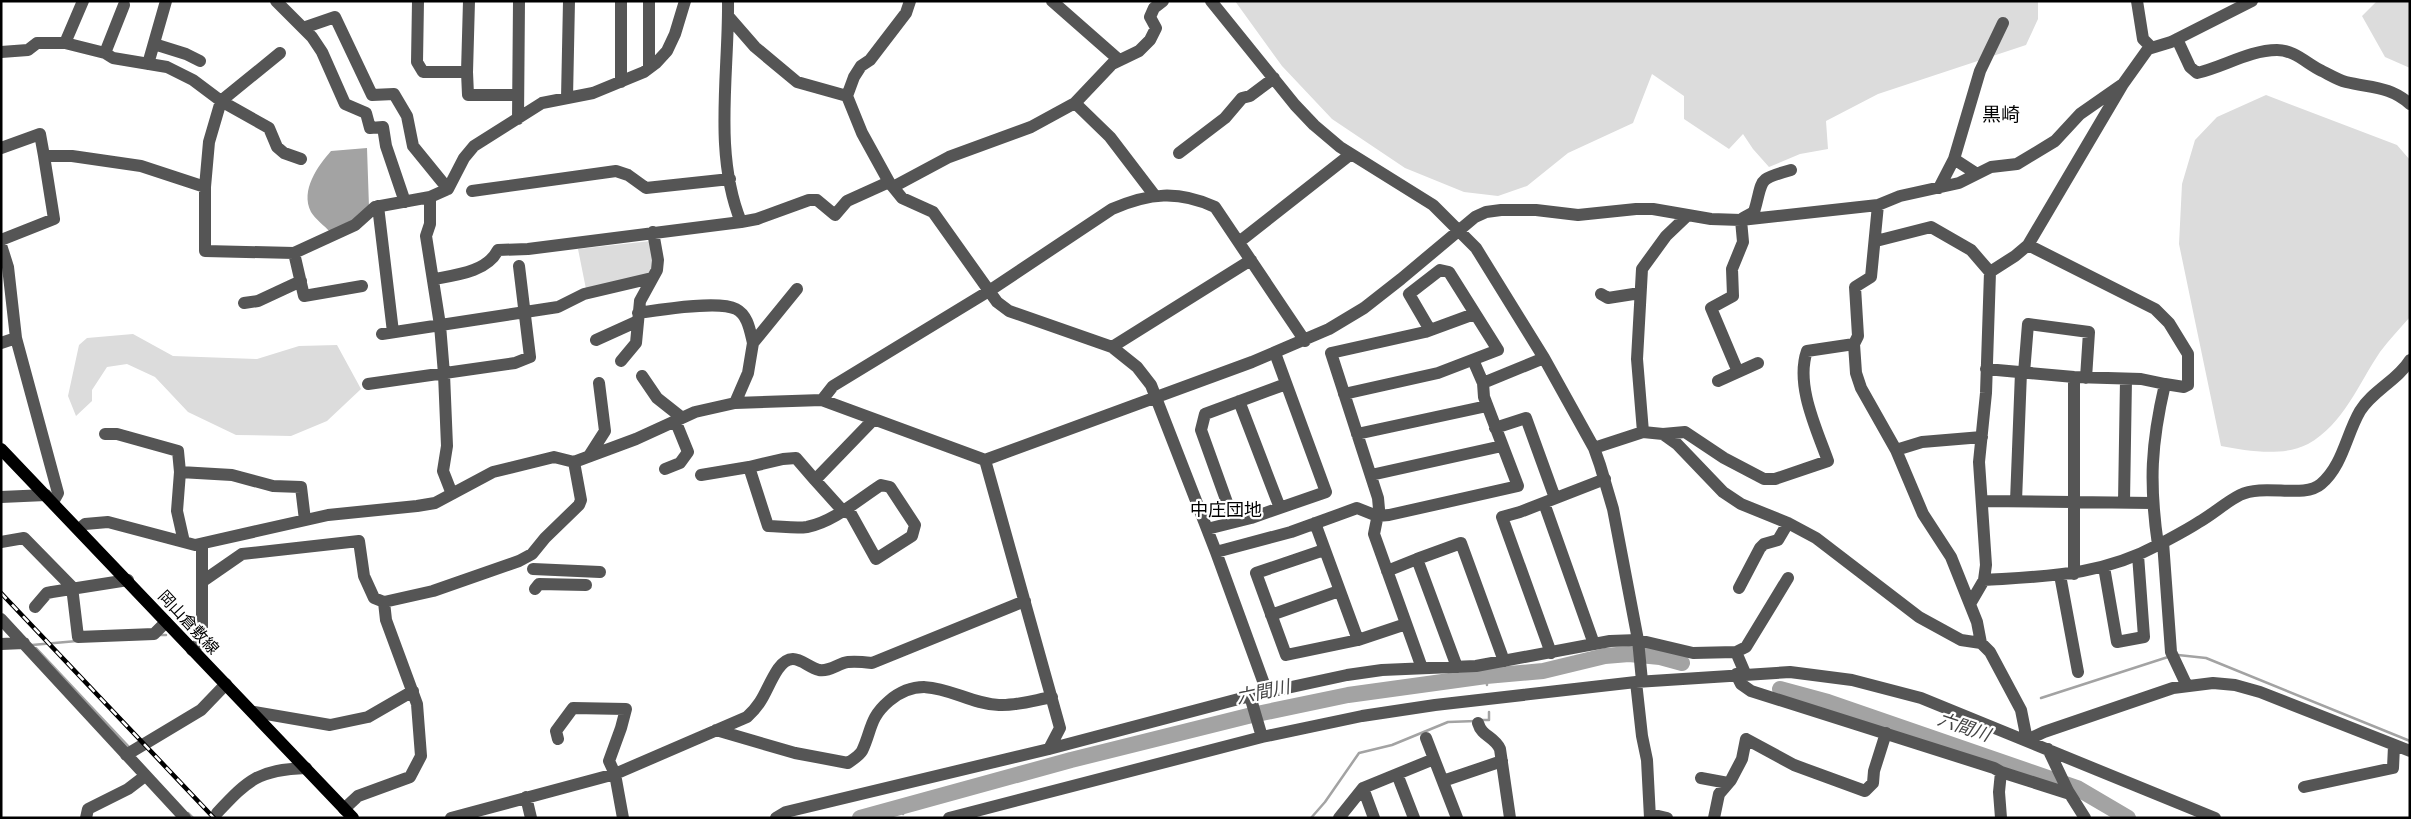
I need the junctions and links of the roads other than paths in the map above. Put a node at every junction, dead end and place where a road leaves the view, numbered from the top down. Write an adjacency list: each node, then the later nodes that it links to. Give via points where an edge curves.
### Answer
1 (83, 1): 23 (street)
2 (166, 1): 24 (street)
3 (276, 1): 21 (street)
4 (418, 1): 33 (street, via 417,62 423,72)
5 (469, 1): 33 (street)
6 (519, 1): 37 (street)
7 (569, 1): 39 (street)
8 (621, 1): 35 (street)
9 (649, 1): 32 (street)
10 (685, 1): 32 (street, via 667,51)
11 (728, 1): 19 (street)
12 (910, 1): 38 (street, via 906,13 858,71)
13 (1052, 1): 29 (street)
14 (1163, 1): 29 (street, via 1154,8 1150,17 1156,28 1150,40 1130,57)
15 (1211, 1): 34 (street)
16 (2137, 1): 25 (street, via 2143,39)
17 (2252, 1): 22 (street)
18 (124, 5): 27 (street)
19 (728, 16): 38 (street, via 755,47 797,82); 52 (street, via 725,151)
20 (2003, 22): 49 (street, via 1980,71)
21 (303, 28): 56 (street, via 335,17 372,95 394,94 407,116 413,146); 60 (street, via 322,52 345,104 366,113 370,128 383,127)
22 (2176, 39): 25 (street); 42 (street, via 2197,73 2239,58 2277,50 2292,53 2345,82 2382,87 2399,94)
23 (65, 43): 26 (street, via 37,43 28,50); 27 (street)
24 (154, 44): 30 (street); 31 (street)
25 (2152, 47): 36 (street)
26 (1, 52)
27 (105, 53): 31 (street, via 113,58)
28 (280, 53): 40 (street)
29 (1118, 59): 41 (street)
30 (200, 61)
31 (148, 64): 40 (street, via 167,67 193,80)
32 (648, 68): 35 (street)
33 (467, 72): 37 (street, via 468,95)
34 (1274, 78): 45 (street, via 1250,96 1242,98 1225,118); 46 (street, via 1314,125)
35 (621, 82): 39 (street, via 593,93)
36 (2123, 84): 51 (street, via 2080,114 2055,141 2017,164 1991,167); 72 (street)
37 (517, 95): 43 (street)
38 (847, 96): 53 (street, via 862,134)
39 (567, 98): 43 (street, via 542,103)
40 (220, 101): 48 (street, via 269,128 277,147); 54 (street, via 209,142)
41 (1075, 103): 53 (street, via 1030,127 949,157); 58 (street, via 1110,137)
42 (2410, 104)
43 (518, 119): 56 (street, via 474,146)
44 (1, 148): 47 (street, via 40,134)
45 (1180, 153)
46 (1351, 154): 66 (street, via 1433,205); 70 (street)
47 (44, 156): 54 (street, via 72,156 141,166); 68 (street, via 54,219)
48 (301, 159)
49 (1954, 160): 51 (street); 55 (street)
50 (1791, 170): 64 (street, via 1767,177 1760,184 1754,212)
51 (1977, 174): 55 (street)
52 (730, 179): 57 (street, via 646,188 616,171); 65 (street)
53 (891, 184): 65 (street, via 847,201 835,215 817,200 809,200); 82 (street, via 902,198 933,212)
54 (205, 187): 73 (street, via 205,251)
55 (1939, 188): 62 (street, via 1900,196)
56 (448, 189): 59 (street)
57 (472, 191)
58 (1155, 196): 70 (street, via 1198,199 1216,208); 82 (street, via 1133,200 1112,209)
59 (430, 197): 60 (street); 78 (street, via 430,224 426,236)
60 (405, 202): 61 (street)
61 (378, 206): 73 (street, via 355,225); 89 (street, via 388,333)
62 (1878, 206): 64 (street); 69 (street)
63 (1687, 216): 64 (street); 66 (street, via 1653,210 1578,214 1501,210 1475,217); 83 (street, via 1666,236 1642,269)
64 (1741, 220): 105 (street, via 1744,242 1732,269 1733,296 1711,308)
65 (741, 222): 67 (street)
66 (1459, 230): 93 (street, via 1364,308); 99 (street, via 1476,248)
67 (653, 232): 77 (street, via 658,260); 78 (street, via 498,250 493,260 463,274)
68 (1, 240)
69 (1876, 241): 76 (street, via 1931,228 1971,250); 96 (street, via 1871,276 1854,287 1858,336)
70 (1239, 242): 74 (street)
71 (1, 245): 91 (street, via 8,267)
72 (2028, 245): 76 (street); 116 (street, via 2155,309 2169,322 2190,360 2188,385)
73 (294, 252): 79 (street)
74 (1251, 260): 93 (street); 97 (street)
75 (519, 266): 86 (street)
76 (1990, 272): 104 (street)
77 (652, 278): 86 (street, via 584,294 558,307); 88 (street, via 640,301)
78 (434, 279): 89 (street)
79 (302, 281): 80 (street, via 304,296); 85 (street, via 258,301)
80 (362, 286)
81 (797, 289): 95 (street)
82 (989, 291): 97 (street, via 996,302 1009,312); 119 (street, via 834,386)
83 (1640, 293): 84 (street, via 1608,298); 126 (street, via 1636,359)
84 (1601, 294)
85 (244, 303)
86 (525, 313): 89 (street); 107 (street, via 530,357 515,363)
87 (1474, 314): 90 (street); 90 (street, via 1450,272 1440,270 1409,294); 100 (street, via 1498,350)
88 (638, 317): 92 (street); 95 (street, via 693,306 736,309 746,319); 102 (street, via 636,343)
89 (440, 325): 107 (street)
90 (1430, 330): 117 (street, via 1331,353)
91 (16, 338): 94 (street); 147 (street, via 58,494)
92 (596, 340)
93 (1305, 341): 98 (street)
94 (1, 343)
95 (753, 343): 120 (street, via 748,373)
96 (1854, 344): 129 (street, via 1807,351 1804,361 1807,400 1828,461 1775,479 1764,479 1685,432); 134 (street, via 1861,388)
97 (1112, 348): 118 (street, via 1137,367)
98 (1275, 353): 115 (street); 118 (street)
99 (1544, 358): 113 (street); 132 (street)
100 (1473, 360): 113 (street); 117 (street, via 1438,373)
101 (2410, 360): 166 (street, via 2360,410 2332,474 2319,486 2304,491 2265,489 2240,494)
102 (621, 361)
103 (1758, 363): 105 (street)
104 (1986, 368): 106 (street); 130 (street)
105 (1738, 372): 111 (street)
106 (2023, 372): 109 (street); 109 (street, via 2028,324 2089,332); 151 (street)
107 (444, 374): 114 (street); 145 (street, via 447,446 443,471)
108 (642, 376): 123 (street, via 657,398)
109 (2080, 378): 110 (street); 148 (street)
110 (2126, 379): 116 (street); 152 (street)
111 (1718, 380)
112 (599, 383): 135 (street, via 605,431)
113 (1482, 383): 122 (street)
114 (368, 384)
115 (1286, 384): 121 (street); 154 (street, via 1326,492)
116 (2165, 384): 153 (street, via 2155,428)
117 (1344, 394): 128 (street)
118 (1155, 396): 136 (street); 162 (street)
119 (822, 400): 120 (street); 124 (street)
120 (735, 402): 123 (street)
121 (1239, 402): 154 (street); 158 (street, via 1205,414 1201,430)
122 (1487, 406): 125 (street); 128 (street)
123 (678, 418): 135 (street, via 636,439); 139 (street, via 688,452 680,463)
124 (873, 420): 136 (street); 144 (street)
125 (1496, 428): 131 (street); 149 (street, via 1526,418)
126 (1643, 432): 129 (street); 132 (street)
127 (104, 434): 140 (street, via 117,434 178,451)
128 (1357, 434): 142 (street)
129 (1663, 434): 160 (street, via 1677,444 1722,492 1741,504)
130 (1982, 437): 134 (street, via 1922,442); 150 (street, via 1979,462)
131 (1502, 446): 142 (street); 156 (street, via 1518,486)
132 (1594, 448): 143 (street)
133 (1, 449): 147 (main road, 岡山倉敷線)
134 (1896, 450): 188 (street, via 1923,514 1951,557)
135 (589, 456): 137 (street)
136 (985, 460): 186 (street)
137 (574, 462): 145 (street, via 554,457 512,467 493,472); 169 (street, via 581,500 579,505)
138 (749, 467): 141 (street); 144 (street, via 796,458); 155 (street, via 768,526 805,528 819,524)
139 (665, 469)
140 (180, 472): 157 (street, via 232,475 273,486 300,487); 164 (street, via 177,511)
141 (700, 475)
142 (1371, 476): 156 (street, via 1378,498)
143 (1605, 479): 149 (street); 195 (street)
144 (815, 480): 155 (street)
145 (452, 494): 157 (street, via 418,506)
146 (1, 497): 147 (street)
147 (49, 499): 161 (main road, 岡山倉敷線)
148 (2074, 500): 151 (street); 152 (street); 176 (street)
149 (1550, 501): 198 (street); 202 (street, via 1502,517)
150 (1982, 501): 151 (street); 180 (street)
151 (2016, 501)
152 (2124, 502): 153 (street)
153 (2152, 503): 166 (street)
154 (1280, 508): 158 (street)
155 (842, 510): 155 (street, via 881,486 890,487 915,525 912,536 876,559 851,514)
156 (1377, 516): 159 (street, via 1357,508); 174 (street, via 1374,534)
157 (305, 520): 165 (street)
158 (1234, 522): 162 (street)
159 (1315, 523): 167 (street); 168 (street)
160 (1788, 523): 184 (street, via 1778,540 1760,548); 196 (street, via 1816,538 1919,617 1961,640)
161 (79, 529): 164 (street, via 85,524 108,522); 179 (main road, 岡山倉敷線)
162 (1207, 529): 168 (street)
163 (1, 542): 183 (street, via 24,538)
164 (184, 542): 165 (street)
165 (202, 544): 181 (street)
166 (2161, 544): 170 (street); 210 (street, via 2171,652)
167 (1324, 550): 185 (street); 190 (street, via 1256,573)
168 (1216, 552): 212 (street)
169 (532, 554): 173 (street); 187 (street, via 481,576)
170 (2138, 554): 172 (street); 172 (street, via 2144,637 2117,642)
171 (1417, 559): 174 (street); 203 (street, via 1461,543); 204 (street)
172 (2104, 567): 176 (street)
173 (534, 569): 175 (street); 182 (street, via 536,591 539,584)
174 (1387, 571): 193 (street)
175 (600, 572)
176 (2074, 574): 177 (street)
177 (2060, 575): 180 (street); 206 (street)
178 (1788, 578): 201 (street, via 1746,647)
179 (128, 580): 183 (street); 192 (main road, 岡山倉敷線)
180 (1984, 580): 188 (street)
181 (203, 581): 187 (street, via 242,554 359,541 364,576 374,598); 200 (street, via 202,636)
182 (586, 585)
183 (72, 588): 189 (street, via 48,593); 192 (street, via 78,637 154,634)
184 (1739, 588)
185 (1339, 591): 190 (street); 194 (street)
186 (1025, 601): 213 (street); 218 (street, via 872,662 847,662 819,670 797,659 786,660 758,707 747,716)
187 (384, 602): 211 (street, via 386,620)
188 (1970, 604): 196 (street)
189 (35, 607)
190 (1271, 615): 194 (street, via 1286,655)
191 (1, 619): 199 (street)
192 (166, 622): 200 (main road, 岡山倉敷線)
193 (1406, 624): 194 (street); 205 (street)
194 (1358, 640)
195 (1639, 643): 198 (street, via 1610,641); 201 (street, via 1693,653); 208 (street)
196 (1981, 643): 224 (street, via 1990,652 2021,710)
197 (1, 644): 199 (street)
198 (1594, 644): 202 (street)
199 (26, 645): 229 (street)
200 (192, 650): 209 (main road, 岡山倉敷線)
201 (1736, 652): 207 (street)
202 (1551, 653): 203 (street)
203 (1504, 661): 204 (street)
204 (1457, 667): 205 (street)
205 (1422, 668): 212 (street, via 1373,671)
206 (2078, 672)
207 (1740, 674): 208 (street); 219 (street, via 1741,684 1751,691); 224 (street, via 1820,674 1890,689)
208 (1639, 681): 220 (street, via 1435,705); 246 (street)
209 (226, 684): 215 (main road, 岡山倉敷線); 229 (street, via 201,710)
210 (2187, 686): 224 (street, via 2173,688); 225 (street, via 2213,683 2260,692)
211 (414, 691): 215 (street, via 368,717 330,725); 245 (street, via 421,756 414,772 402,782 358,796)
212 (1267, 692): 214 (street)
213 (1052, 697): 217 (street); 218 (street, via 998,705 941,689 923,687 909,690 890,700 874,718 861,752 848,763 795,753)
214 (1251, 700): 220 (street); 223 (street)
215 (254, 712): 232 (main road, 岡山倉敷線)
216 (1478, 723): 231 (street, via 1485,734 1496,740)
217 (1060, 728): 223 (street); 226 (street)
218 (716, 730): 234 (street)
219 (1886, 733): 233 (street); 239 (street, via 1873,783 1865,791 1794,765 1746,739 1742,759)
220 (1262, 737): 253 (street)
221 (1426, 738): 230 (street)
222 (558, 739): 234 (street, via 556,731 573,708 626,709 609,762)
223 (1086, 739): 226 (street)
224 (2026, 740): 227 (street)
225 (2394, 746): 228 (street); 240 (street, via 2393,768)
226 (1049, 748): 252 (street, via 786,812)
227 (2048, 749): 242 (street); 263 (street)
228 (2410, 751)
229 (131, 753): 236 (street)
230 (1434, 759): 235 (street); 238 (street)
231 (1502, 761): 238 (street); 258 (street)
232 (306, 768): 244 (street, via 266,772 254,778); 245 (main road, 岡山倉敷線)
233 (2001, 772): 242 (street); 261 (street)
234 (615, 774): 243 (street); 251 (street)
235 (1397, 774): 241 (street); 256 (street)
236 (145, 776): 247 (street, via 128,789 88,809); 248 (street)
237 (1701, 778): 239 (street)
238 (1443, 782): 257 (street)
239 (1728, 783): 260 (street, via 1719,794)
240 (2304, 787)
241 (1363, 788): 254 (street); 255 (street)
242 (2069, 792): 262 (street)
243 (526, 797): 249 (street); 250 (street)
244 (217, 813)
245 (349, 813)
246 (1650, 816): 259 (street)
247 (86, 818)
248 (185, 818)
249 (451, 818)
250 (531, 818)
251 (622, 818)
252 (776, 818)
253 (950, 818)
254 (1339, 818)
255 (1374, 818)
256 (1414, 818)
257 (1458, 818)
258 (1510, 818)
259 (1667, 818)
260 (1714, 818)
261 (2002, 818)
262 (2085, 818)
263 (2215, 818)

